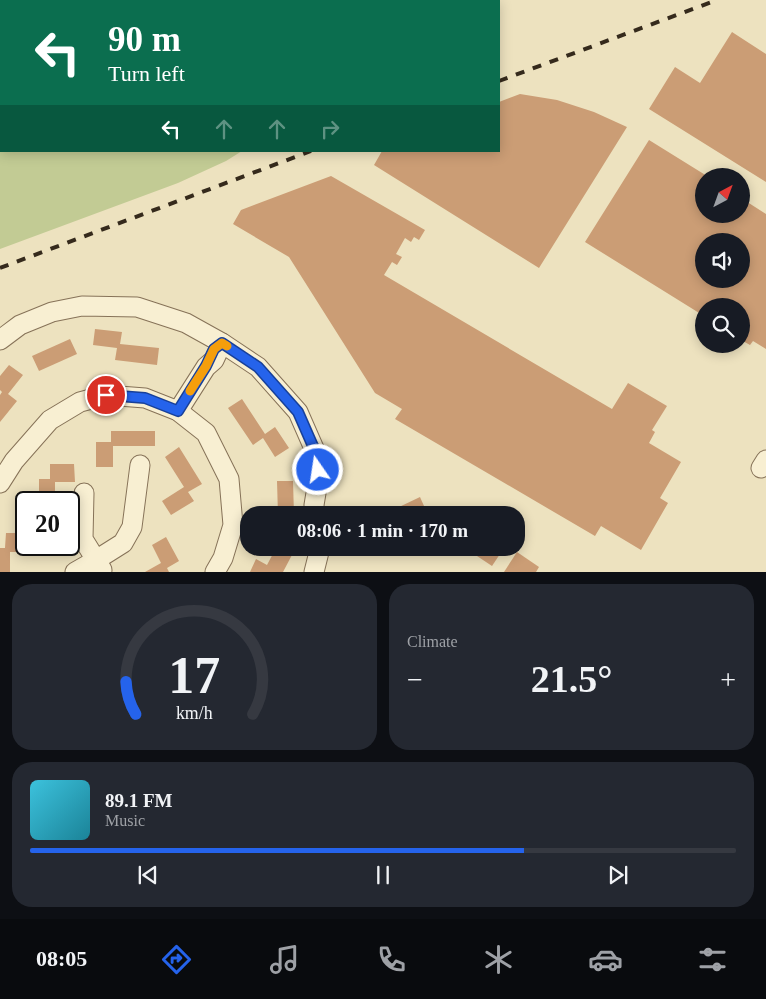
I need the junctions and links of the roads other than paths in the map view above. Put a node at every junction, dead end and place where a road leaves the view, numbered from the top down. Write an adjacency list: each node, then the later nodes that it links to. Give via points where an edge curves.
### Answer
1 (0, 340): 2 (street, via 20,325 52,312 82,306 137,308 186,323)
2 (222, 343): 3 (street, via 214,360 206,366); 7 (street, via 258,367 298,412 319,460)
3 (178, 411): 5 (street, via 145,398 106,395 80,402 50,420 14,461); 11 (street, via 206,433 229,479 232,525 223,558)
4 (140, 465): 9 (street, via 132,528 123,543)
5 (0, 483)
6 (84, 493): 9 (street, via 83,539)
7 (314, 506)
8 (318, 556): 12 (street)
9 (99, 566): 10 (street)
10 (75, 572)
11 (215, 572)
12 (314, 572)

